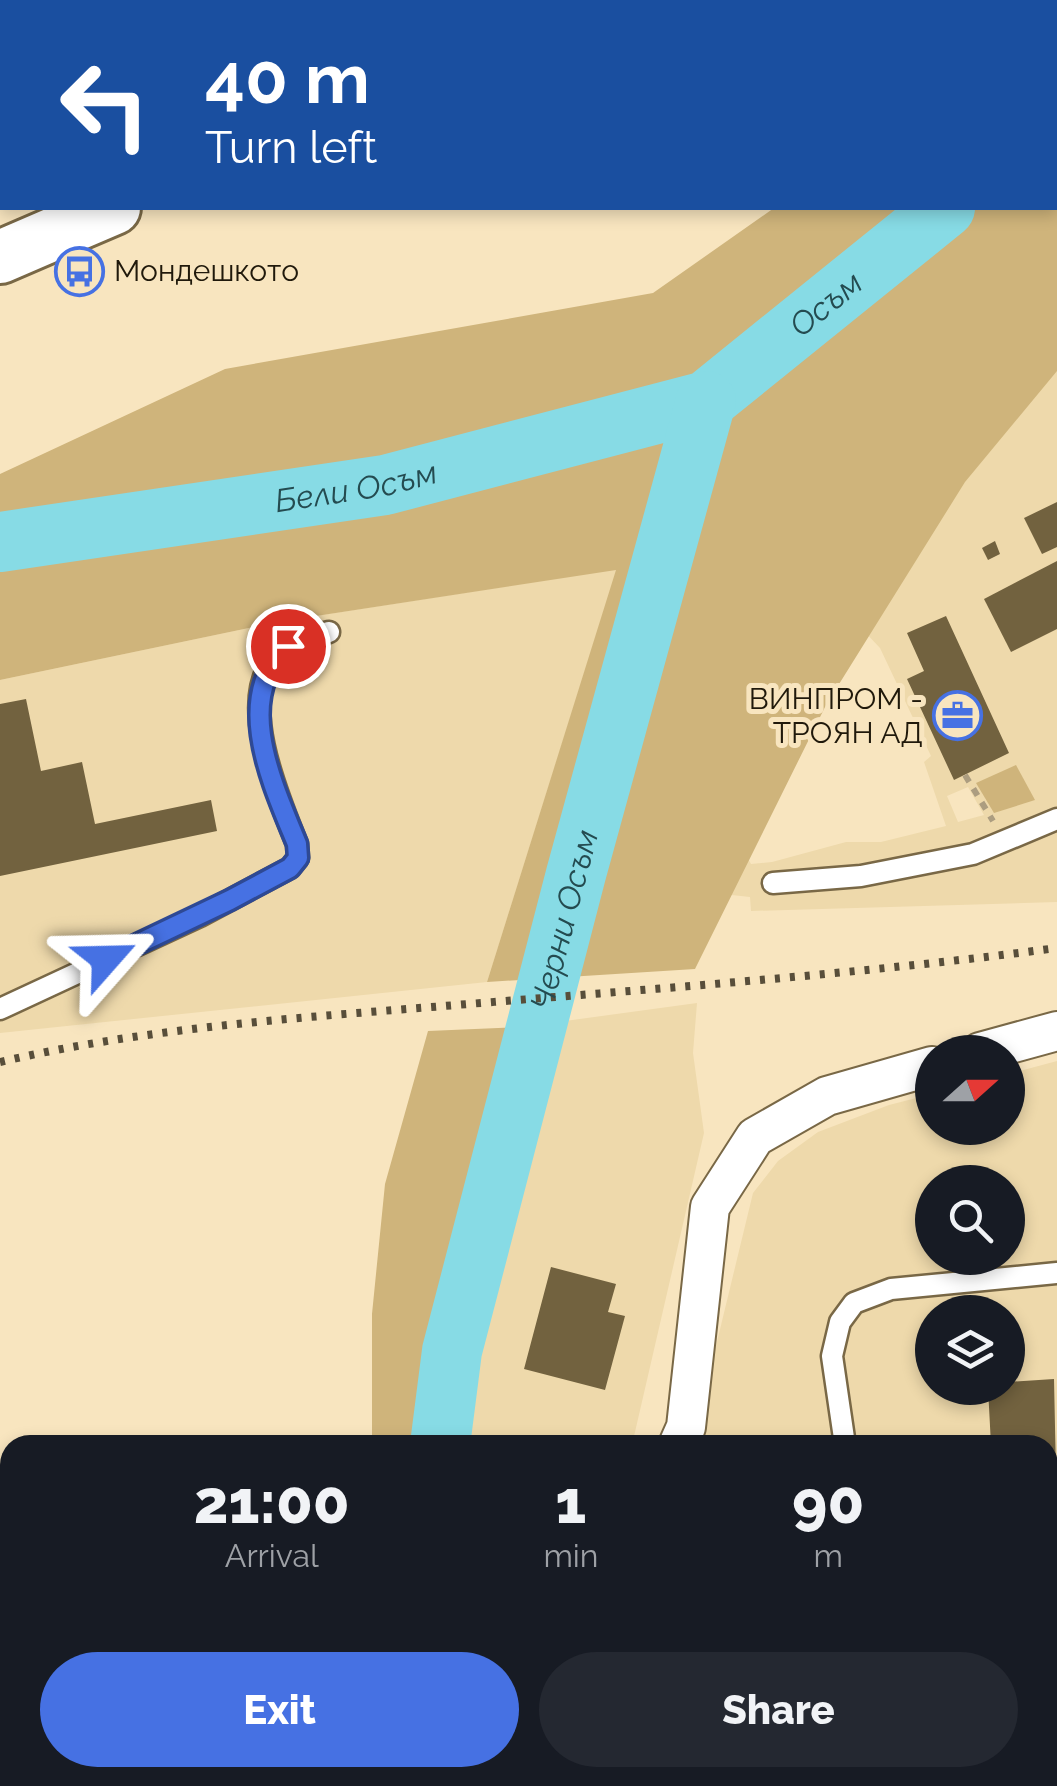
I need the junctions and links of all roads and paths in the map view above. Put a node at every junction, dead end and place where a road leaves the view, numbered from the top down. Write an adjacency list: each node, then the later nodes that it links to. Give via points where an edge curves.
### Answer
1 (109, 210): 2 (main road)
2 (0, 257)
3 (328, 632): 8 (lane, via 288,646 272,661 260,705 262,746 297,844 290,868)
4 (965, 774): 6 (path)
5 (1057, 818): 6 (lane)
6 (1005, 841): 7 (lane, via 974,854 861,876)
7 (773, 883)
8 (0, 1008)
9 (1057, 1031): 10 (street)
10 (1025, 1040)
11 (915, 1071): 13 (street, via 827,1096 755,1137 710,1207)
12 (1057, 1273): 14 (lane, via 891,1289 854,1303 840,1322 832,1356)
13 (682, 1435)
14 (844, 1435)

